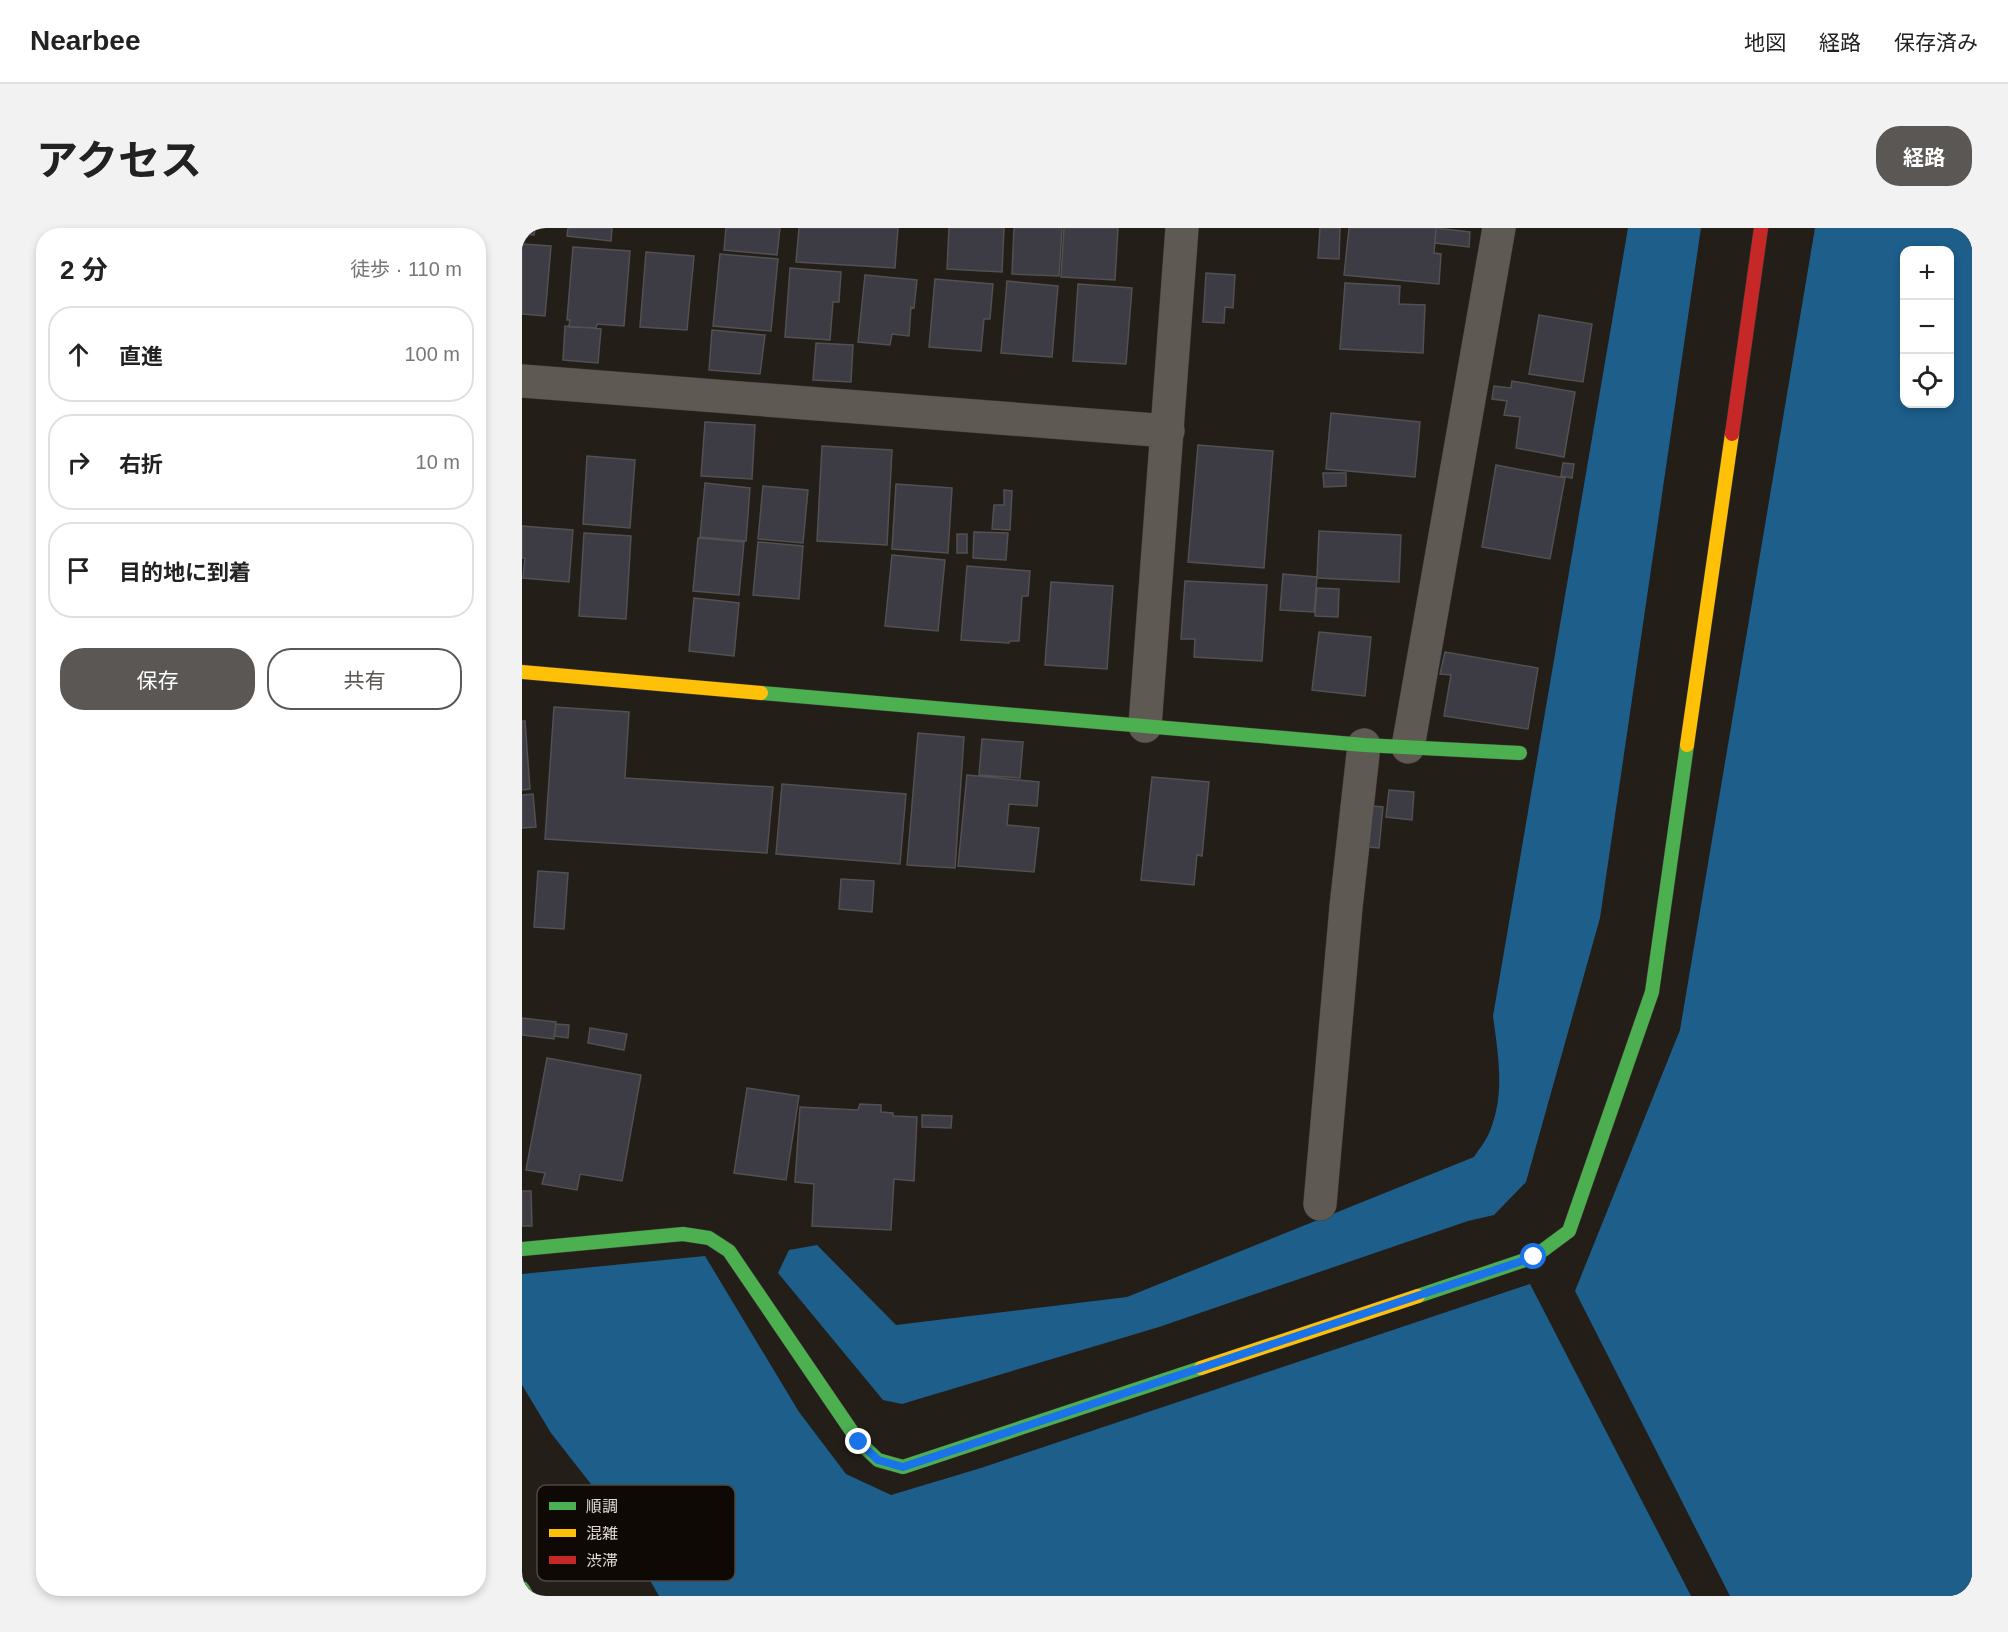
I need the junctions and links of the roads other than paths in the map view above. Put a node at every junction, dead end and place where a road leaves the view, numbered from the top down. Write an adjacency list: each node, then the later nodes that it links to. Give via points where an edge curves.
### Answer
1 (1182, 228): 5 (street)
2 (1499, 228): 9 (street)
3 (1761, 228): 12 (street, via 1652,992 1569,1231 1534,1257 903,1467 878,1460 859,1442 729,1251 709,1238 683,1234)
4 (522, 381): 5 (street)
5 (1168, 431): 7 (street)
6 (522, 672): 7 (street)
7 (1145, 726): 8 (street)
8 (1364, 745): 9 (street); 11 (street)
9 (1408, 747): 10 (street)
10 (1520, 753)
11 (1320, 1204)
12 (522, 1249)
13 (522, 1588): 14 (street)
14 (527, 1596)

